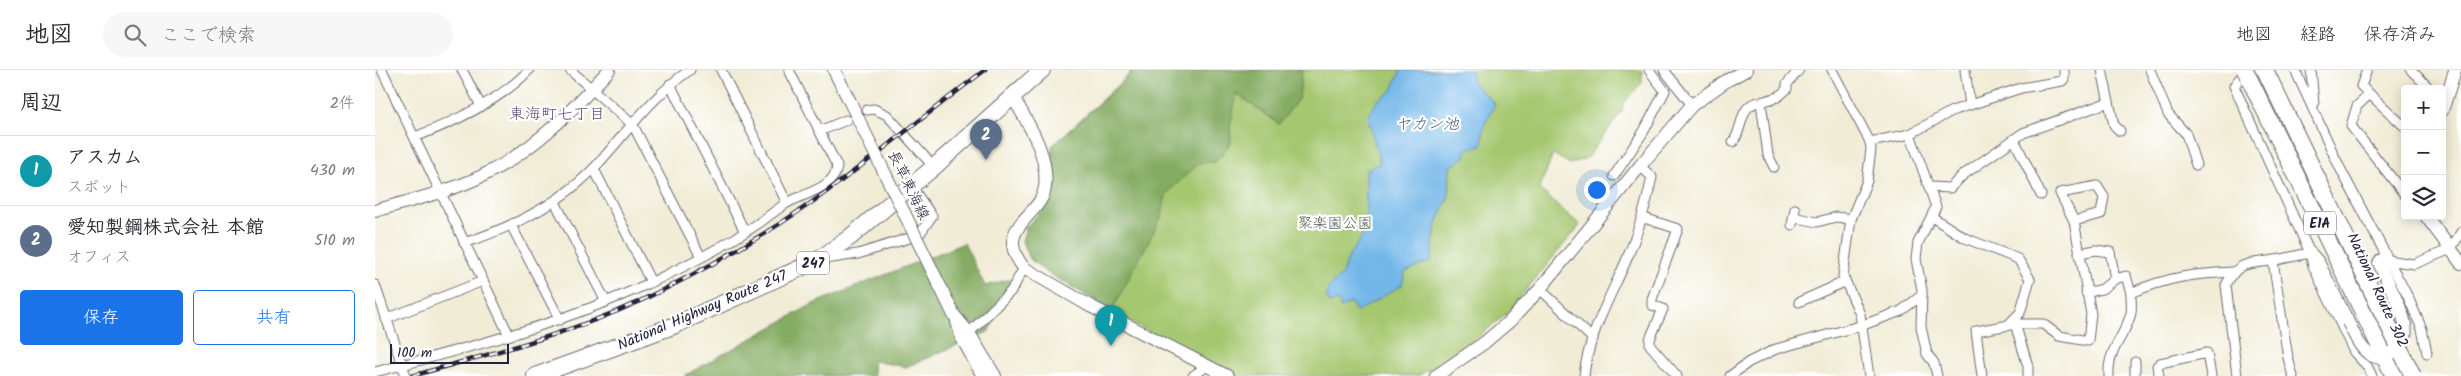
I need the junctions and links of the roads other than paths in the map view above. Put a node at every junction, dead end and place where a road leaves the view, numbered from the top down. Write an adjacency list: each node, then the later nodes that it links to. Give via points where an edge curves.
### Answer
1 (381, 70): 49 (street)
2 (462, 70): 40 (street)
3 (529, 70): 40 (street)
4 (570, 70): 32 (street)
5 (609, 70): 32 (street)
6 (690, 70): 30 (street)
7 (721, 70): 66 (street)
8 (789, 70): 46 (street)
9 (834, 70): 101 (street, 長草東海線, bridge)
10 (1042, 70): 35 (highway, National Highway Route 247 / 247)
11 (1649, 70): 58 (street, via 1665,91 1644,131)
12 (1664, 70): 38 (street)
13 (1746, 70): 38 (street)
14 (1799, 70): 36 (street, via 1778,97)
15 (1832, 70): 52 (street)
16 (1965, 70): 39 (street)
17 (2064, 70): 39 (street, via 2062,81 2021,88)
18 (2102, 70): 37 (street)
19 (2150, 70): 53 (street, via 2168,114 2186,134)
20 (2245, 70): 81 (street, via 2235,86); 139 (highway, E1A, bridge)
21 (2250, 70): 111 (highway, National Route 302)
22 (2265, 70): 140 (highway, E1A, bridge)
23 (2273, 70): 102 (highway, National Route 302)
24 (2295, 70): 41 (street)
25 (2321, 70): 29 (street)
26 (2367, 70): 33 (street, via 2361,86)
27 (2411, 70): 31 (street)
28 (2455, 70): 34 (street)
29 (2311, 71): 41 (street)
30 (670, 84): 45 (street); 76 (street)
31 (2426, 85)
32 (592, 89): 45 (street); 63 (street, via 553,129 520,154 483,175)
33 (2370, 94): 44 (street); 62 (street, via 2357,106 2351,126)
34 (2446, 96)
35 (1013, 97): 54 (highway, National Highway Route 247 / 247); 87 (street, via 1035,137 1045,167 1043,195 1017,229 1014,250)
36 (1761, 102): 51 (street, via 1751,103 1744,110); 56 (street, via 1768,155)
37 (2109, 102): 47 (street, via 2114,125); 50 (street, via 2029,130)
38 (1692, 105): 55 (street)
39 (1970, 105): 48 (street)
40 (481, 106): 49 (street, via 451,123)
41 (2313, 107): 84 (street)
42 (867, 110): 54 (street, via 874,109 887,115)
43 (846, 120): 46 (street)
44 (2401, 123)
45 (633, 125): 57 (street); 82 (street)
46 (820, 131): 66 (street, via 837,166 837,173 831,181)
47 (2120, 131)
48 (1910, 134): 52 (street); 60 (street)
49 (415, 137): 63 (street)
50 (2014, 140): 61 (street); 64 (street)
51 (1733, 142)
52 (1870, 142): 72 (street, via 1867,181)
53 (2195, 165)
54 (934, 166): 59 (highway, National Highway Route 247 / 247)
55 (1640, 166): 71 (street, via 1652,177); 94 (street)
56 (1774, 166)
57 (593, 169): 65 (street); 91 (street)
58 (1613, 176)
59 (911, 186): 83 (highway, National Highway Route 247 / 247); 83 (street, via 932,216 919,235 858,254)
60 (1931, 188): 61 (street); 67 (street)
61 (1950, 188): 67 (street)
62 (2401, 190)
63 (441, 191): 68 (street); 78 (street)
64 (2041, 195)
65 (555, 202): 75 (street); 99 (street)
66 (787, 203): 76 (street)
67 (1936, 207): 70 (street)
68 (375, 211)
69 (1794, 217): 72 (street, via 1817,222 1836,217)
70 (1932, 217): 97 (street, via 1918,243 1916,259); 106 (street, via 1965,238 2022,263 2030,279 2020,313)
71 (1643, 218): 110 (street, via 1605,303); 125 (street, via 1678,230 1652,299 1652,305 1663,309 1650,339 1650,345)
72 (1851, 219): 92 (street, via 1843,276)
73 (2429, 220): 79 (street)
74 (2074, 221): 74 (street, via 2060,192 2097,186 2104,197 2101,214); 80 (street)
75 (511, 225): 78 (street); 104 (street)
76 (745, 232): 82 (street)
77 (2461, 232): 79 (street)
78 (464, 243): 90 (street)
79 (2451, 249): 84 (street, via 2414,264); 86 (street)
80 (2079, 253): 89 (street, via 2110,252); 95 (street)
81 (2311, 253): 85 (street); 107 (street)
82 (701, 257): 91 (street)
83 (818, 260): 118 (highway, National Highway Route 247 / 247, via 673,326)
84 (2387, 260): 98 (street, via 2379,263)
85 (2273, 261): 88 (street, via 2250,262); 136 (street)
86 (2461, 263)
87 (1025, 268): 108 (street, via 1011,292); 115 (street, via 1090,306)
88 (2233, 272): 96 (street, via 2182,275); 135 (street, via 2226,285)
89 (2115, 279): 95 (street, via 2102,289); 96 (street, via 2125,276)
90 (483, 281): 103 (street); 109 (street)
91 (651, 282): 99 (street)
92 (1845, 282): 100 (street); 105 (street)
93 (375, 284): 103 (street)
94 (1540, 289): 110 (street); 123 (street, via 1497,333)
95 (2086, 293): 106 (street, via 2091,314 2088,342 2059,336 2043,324)
96 (2131, 293): 131 (street, via 2131,312 2113,349)
97 (1922, 295): 105 (street, via 1901,311); 128 (street, via 1921,326 1927,354 1934,363)
98 (2401, 297): 102 (street); 107 (street, bridge, via 2406,337 2402,346 2389,354 2377,357 2370,354); 112 (street, via 2422,329)
99 (606, 302): 104 (street)
100 (1799, 302)
101 (954, 315): 108 (street, 長草東海線); 119 (street, 長草東海線)
102 (2391, 316): 141 (highway, National Route 302)
103 (385, 319): 114 (street)
104 (560, 320): 109 (street)
105 (1863, 324): 126 (street, via 1776,349); 127 (street)
106 (2011, 324): 129 (street, via 1976,331); 130 (street, via 2028,366)
107 (2347, 327): 111 (street); 137 (street, via 2354,352)
108 (969, 333): 120 (street, 長草東海線)
109 (509, 335): 114 (street)
110 (1593, 339): 124 (street)
111 (2371, 341): 138 (highway, National Route 302)
112 (2427, 352)
113 (2135, 362): 132 (street)
114 (401, 365): 116 (street); 117 (street)
115 (1208, 365): 121 (street); 122 (street)
116 (375, 372)
117 (406, 376)
118 (535, 376)
119 (982, 376)
120 (995, 376)
121 (1193, 376)
122 (1227, 376)
123 (1436, 376)
124 (1584, 376)
125 (1677, 376)
126 (1730, 376)
127 (1869, 376)
128 (1937, 376)
129 (1982, 376)
130 (2028, 376)
131 (2109, 376)
132 (2135, 376)
133 (2159, 376): 134 (street, via 2157,366 2160,363 2207,353)
134 (2211, 376)
135 (2237, 376)
136 (2293, 376)
137 (2372, 376)
138 (2390, 376)
139 (2394, 376)
140 (2413, 376)
141 (2418, 376)

